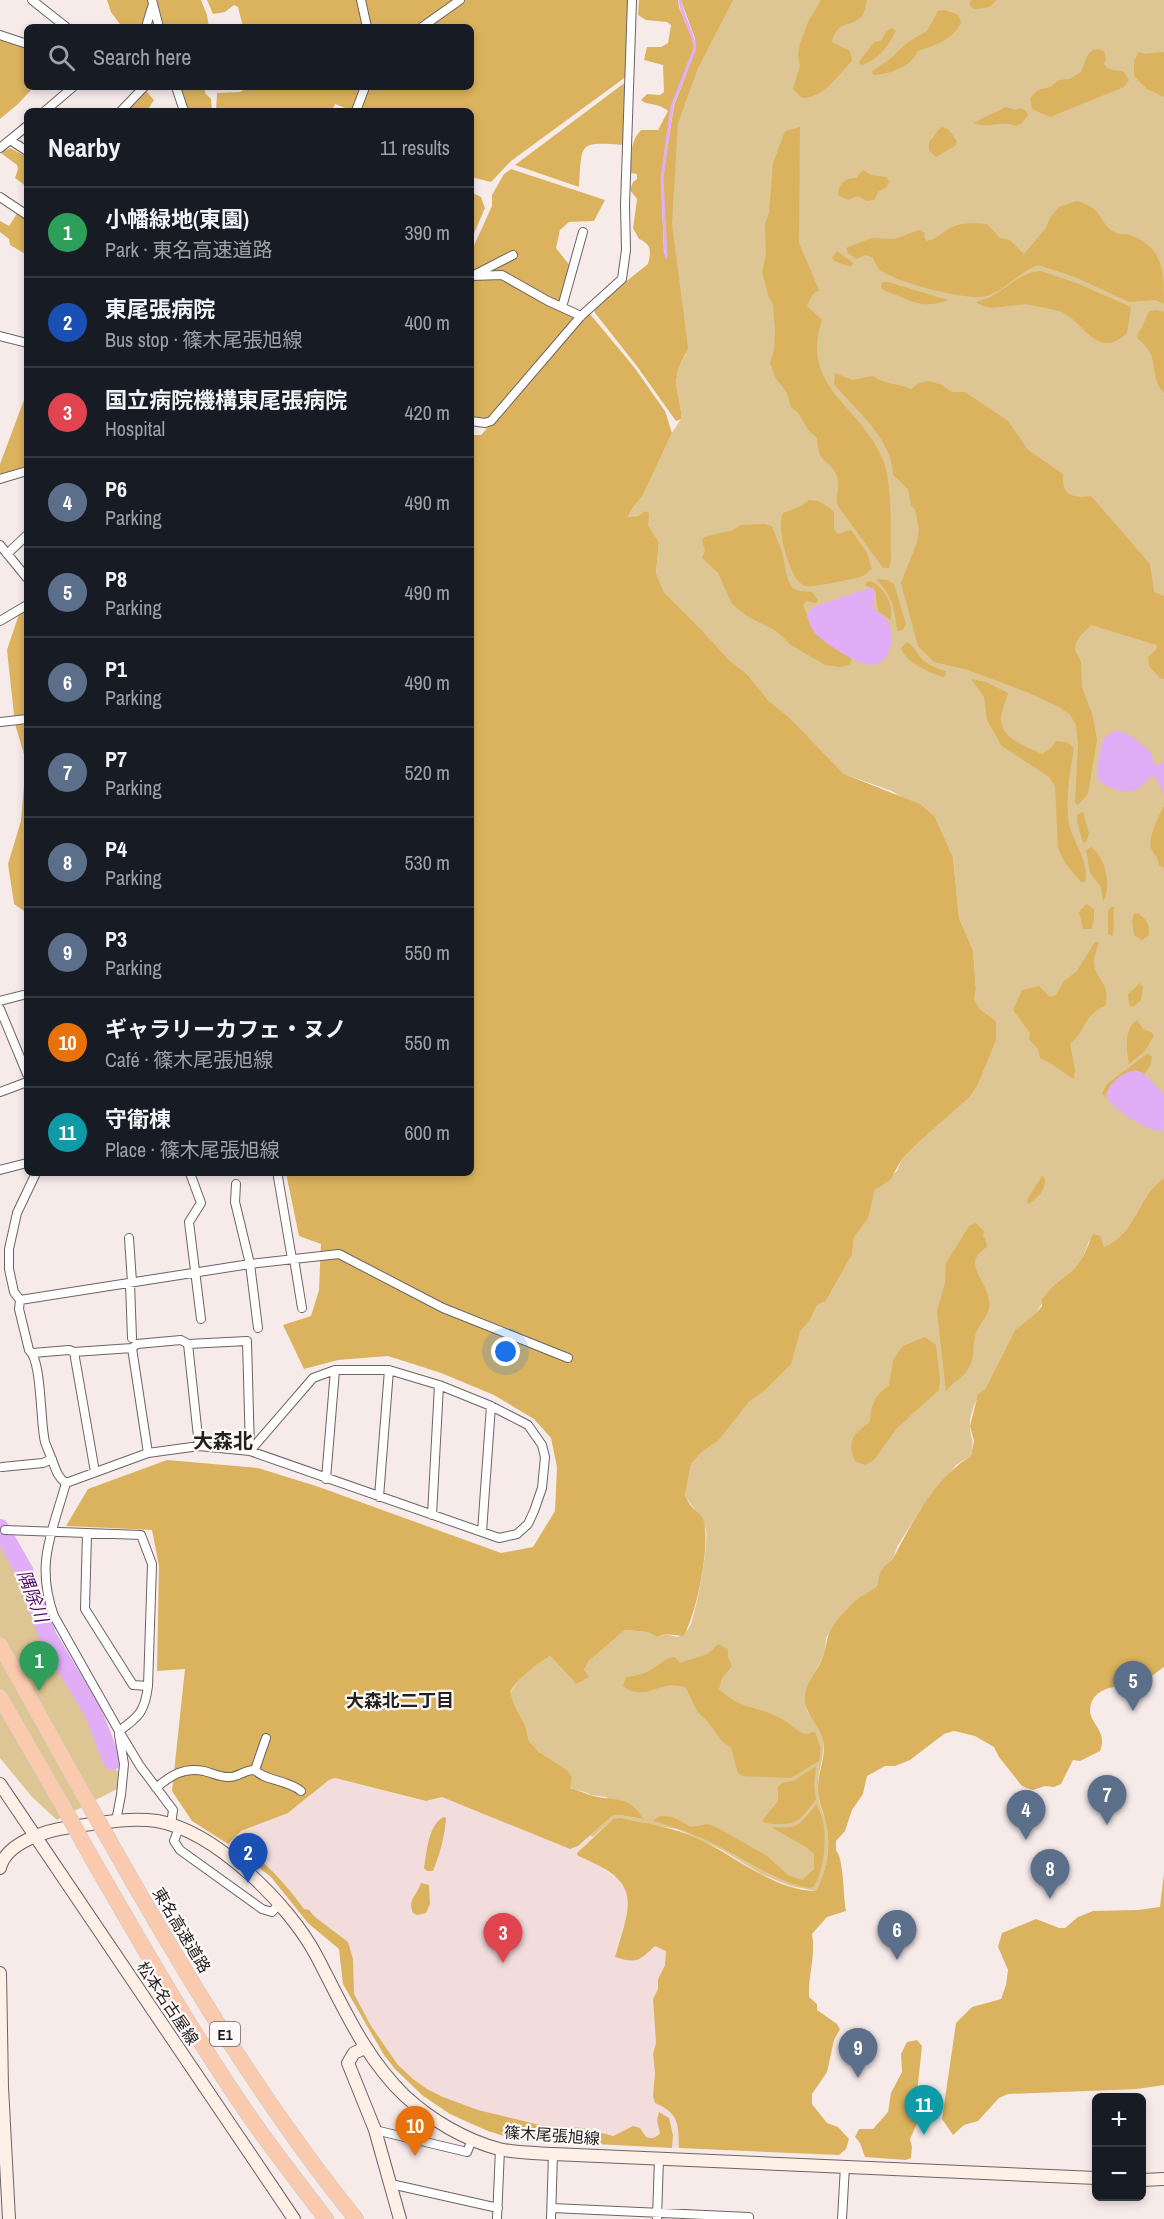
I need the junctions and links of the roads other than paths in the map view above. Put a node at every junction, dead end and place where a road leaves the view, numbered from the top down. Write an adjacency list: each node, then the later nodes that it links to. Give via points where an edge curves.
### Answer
1 (32, 0): 6 (street)
2 (361, 0): 9 (street)
3 (460, 0): 10 (street)
4 (632, 0): 32 (street, via 622,279)
5 (152, 3): 7 (street); 8 (street)
6 (62, 24)
7 (147, 24)
8 (158, 24)
9 (366, 24)
10 (426, 24)
11 (0, 35): 12 (street)
12 (24, 43)
13 (70, 90): 17 (street)
14 (141, 90): 18 (street)
15 (177, 90): 19 (street)
16 (363, 90): 20 (street)
17 (48, 108)
18 (124, 108)
19 (181, 108)
20 (357, 108)
21 (24, 128): 22 (street)
22 (10, 140): 23 (street); 24 (street)
23 (0, 148)
24 (24, 149)
25 (0, 197): 26 (street)
26 (24, 212)
27 (583, 232): 31 (street)
28 (513, 255): 29 (street)
29 (474, 275)
30 (474, 276): 31 (street, via 509,277)
31 (562, 308): 32 (street)
32 (581, 316): 35 (street, via 491,421)
33 (0, 337): 34 (street)
34 (24, 342)
35 (474, 421)
36 (24, 472): 37 (street)
37 (0, 479)
38 (24, 538): 40 (street)
39 (0, 545): 40 (street)
40 (7, 554): 41 (street)
41 (24, 574)
42 (24, 607): 43 (street)
43 (0, 621)
44 (24, 719): 45 (street)
45 (0, 722)
46 (24, 995): 47 (street)
47 (0, 1000)
48 (0, 1010): 49 (street)
49 (24, 1067)
50 (24, 1083): 51 (street)
51 (0, 1092)
52 (24, 1164): 53 (street)
53 (0, 1170)
54 (35, 1176): 63 (street, via 17,1213 9,1249 9,1269)
55 (191, 1176): 61 (street, via 201,1203 189,1222)
56 (278, 1177): 59 (street)
57 (236, 1184): 60 (street, via 235,1202)
58 (129, 1238): 62 (street)
59 (293, 1259): 60 (street); 64 (street); 72 (street, via 339,1254 443,1308)
60 (250, 1264): 61 (street); 66 (street)
61 (197, 1273): 62 (street); 65 (street)
62 (131, 1283): 63 (street); 67 (street)
63 (20, 1300): 71 (street, via 29,1350)
64 (302, 1308)
65 (201, 1319)
66 (258, 1328)
67 (132, 1338)
68 (188, 1344): 69 (street, via 181,1340 137,1344); 77 (street); 78 (street, via 247,1341)
69 (132, 1348): 70 (street); 79 (street)
70 (74, 1352): 71 (street); 82 (street)
71 (33, 1353): 80 (street, via 38,1367 45,1441)
72 (568, 1358)
73 (335, 1370): 74 (street); 78 (street, via 313,1378); 83 (street)
74 (389, 1370): 75 (street); 85 (street)
75 (439, 1385): 76 (street); 86 (street)
76 (491, 1406): 89 (street); 89 (street, via 528,1425 545,1457 542,1488 528,1524 518,1534 499,1538)
77 (199, 1446): 78 (street); 79 (street)
78 (250, 1451): 83 (street)
79 (148, 1453): 82 (street)
80 (52, 1459): 81 (street); 84 (street, via 59,1479)
81 (2, 1467)
82 (95, 1472): 84 (street)
83 (326, 1479): 85 (street)
84 (66, 1483): 88 (street)
85 (379, 1497): 86 (street)
86 (432, 1515): 89 (street)
87 (5, 1530): 88 (street)
88 (52, 1531): 90 (street); 94 (street, via 45,1557 46,1596)
89 (482, 1532)
90 (87, 1533): 92 (street, via 86,1609 132,1685); 92 (street, via 141,1535 152,1564)
91 (0, 1645): 127 (highway, 東名高速道路 / E1, bridge, via 159,1928 250,2073)
92 (148, 1686): 94 (street, via 138,1717)
93 (0, 1697): 126 (highway, E1, bridge, via 159,1973 252,2119)
94 (118, 1731): 98 (street); 100 (street, via 124,1764)
95 (266, 1738): 96 (street)
96 (255, 1770): 98 (street, via 227,1778 202,1770 177,1773); 99 (street)
97 (0, 1784): 102 (main road)
98 (156, 1788): 101 (street, via 174,1810)
99 (301, 1791)
100 (116, 1821): 101 (main road, 篠木尾張旭線, via 139,1820); 102 (main road, 篠木尾張旭線)
101 (175, 1827): 104 (main road, 篠木尾張旭線, via 224,1853); 104 (street, via 174,1841 180,1850 262,1909 272,1912)
102 (36, 1835): 103 (main road, 篠木尾張旭線, via 12,1850); 125 (main road, 松本名古屋線)
103 (0, 1865)
104 (279, 1904): 106 (main road, 篠木尾張旭線, via 315,1953)
105 (0, 1973): 107 (main road)
106 (365, 2048): 108 (main road, via 354,2053 348,2063); 109 (main road, 篠木尾張旭線, via 405,2095 444,2125)
107 (1, 2087): 118 (main road)
108 (375, 2130): 109 (street, via 467,2152); 117 (main road)
109 (472, 2140): 110 (main road, 篠木尾張旭線)
110 (500, 2149): 111 (main road, 篠木尾張旭線); 119 (street)
111 (553, 2154): 112 (main road, 篠木尾張旭線); 120 (street)
112 (659, 2158): 113 (main road, 篠木尾張旭線); 122 (street)
113 (845, 2166): 114 (main road, 篠木尾張旭線); 132 (street)
114 (1092, 2178)
115 (1164, 2179): 116 (main road)
116 (1146, 2180)
117 (390, 2184): 119 (street); 128 (main road)
118 (4, 2206): 124 (main road)
119 (498, 2208): 129 (street)
120 (552, 2208): 121 (street); 130 (street)
121 (605, 2215): 122 (street)
122 (657, 2216): 123 (street)
123 (709, 2217): 131 (street)
124 (9, 2219)
125 (294, 2219)
126 (326, 2219)
127 (356, 2219)
128 (400, 2219)
129 (497, 2219)
130 (551, 2219)
131 (749, 2219)
132 (842, 2219)

